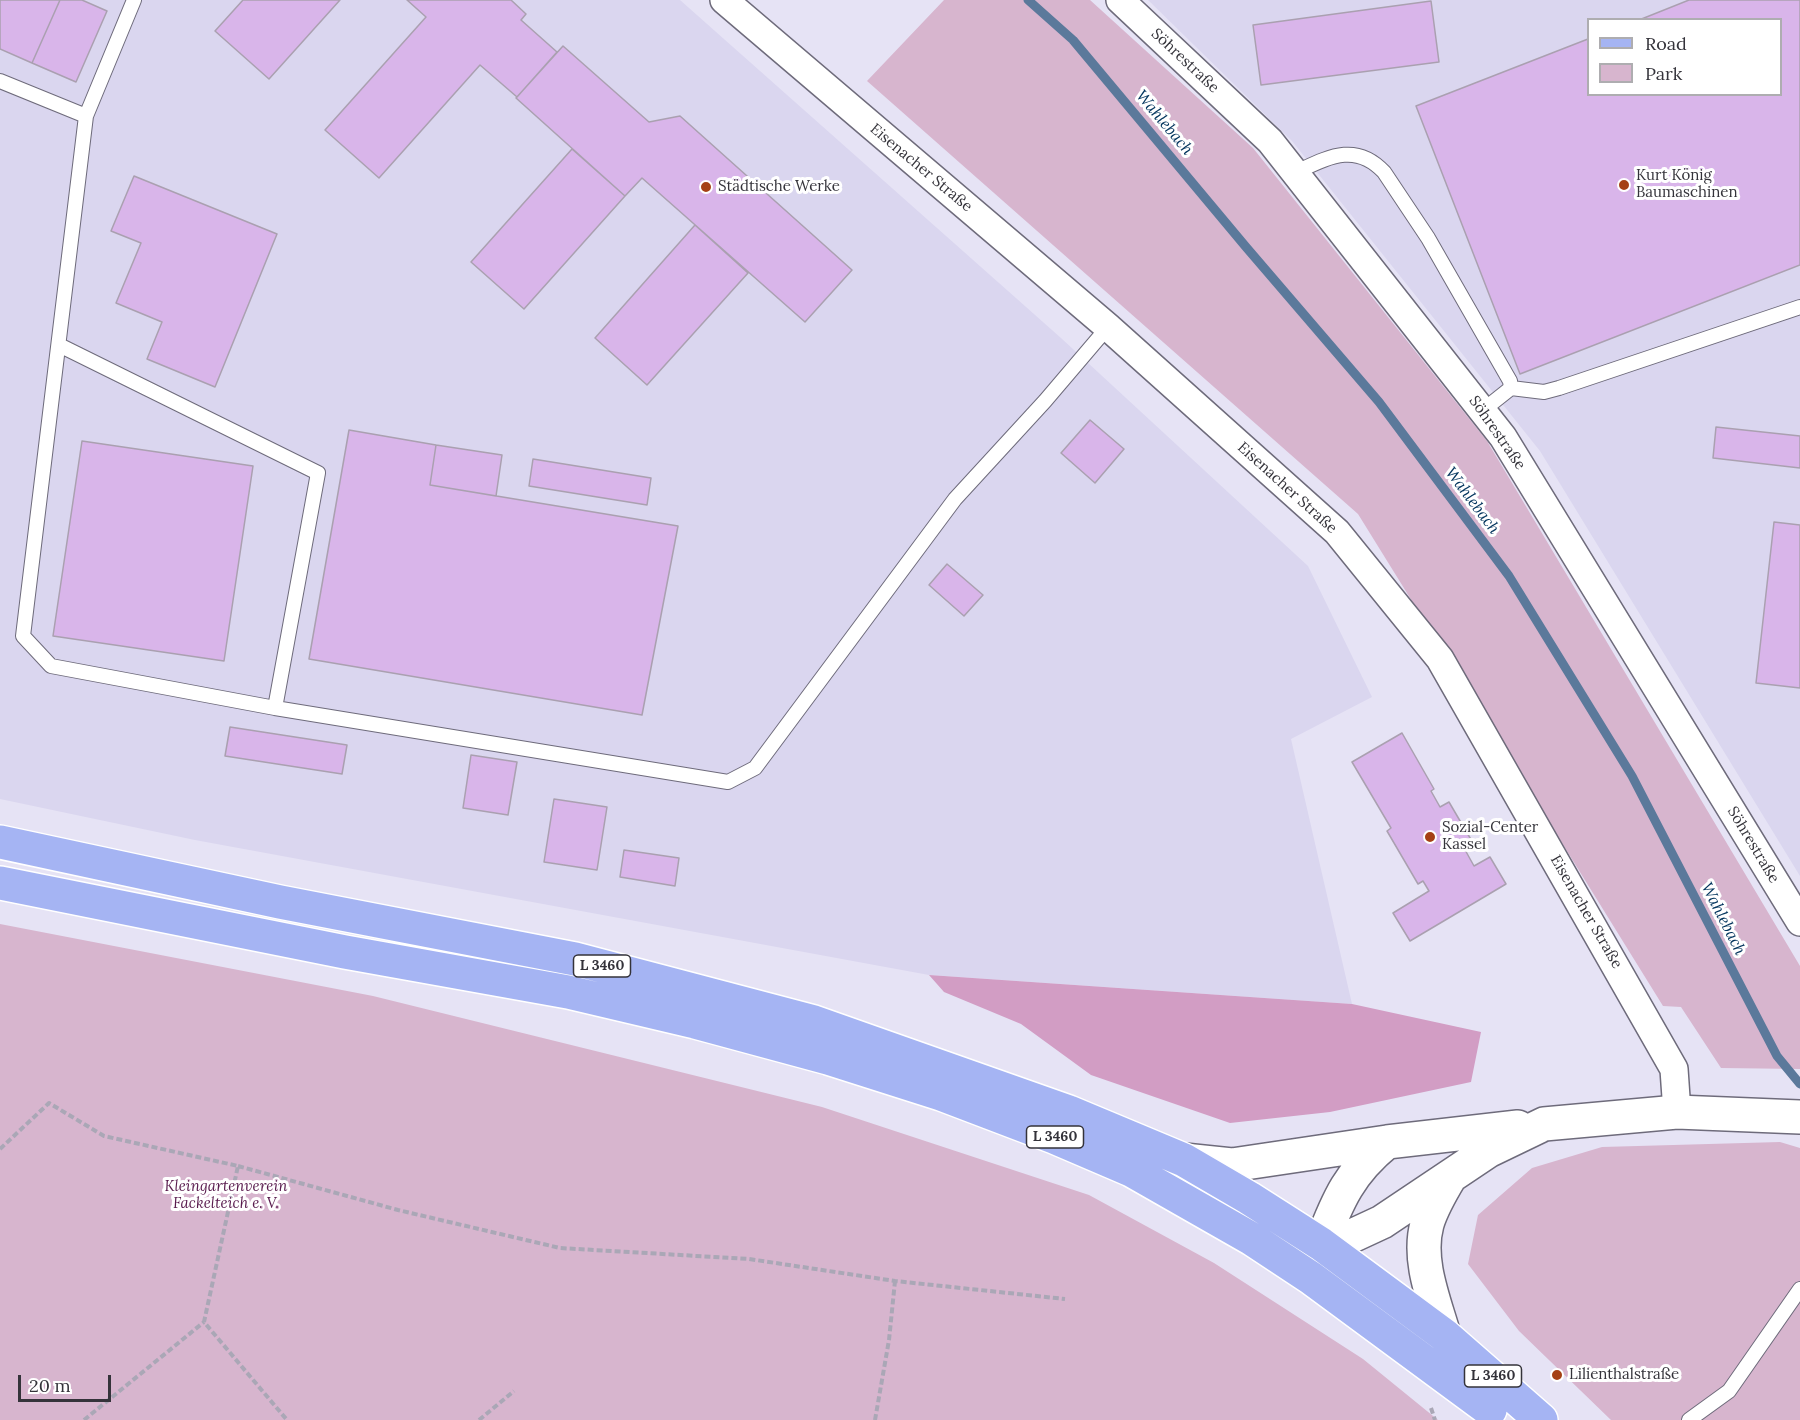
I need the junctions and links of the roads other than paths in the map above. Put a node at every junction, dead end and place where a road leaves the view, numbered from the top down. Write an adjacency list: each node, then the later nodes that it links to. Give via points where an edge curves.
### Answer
1 (134, 0): 5 (lane)
2 (724, 0): 8 (street, Eisenacher Straße)
3 (1120, 0): 6 (street, Söhrestraße, via 1270,141)
4 (0, 81): 5 (lane)
5 (86, 116): 9 (lane)
6 (1294, 172): 10 (lane, via 1348,153 1376,163 1428,238); 11 (street, Söhrestraße)
7 (1800, 307): 10 (lane, via 1559,388 1544,392)
8 (1108, 327): 12 (lane, via 955,499 754,768 728,782); 16 (street, Eisenacher Straße, via 1337,532 1440,659 1674,1069)
9 (59, 345): 12 (lane, via 318,473); 12 (lane, via 23,636 51,666)
10 (1511, 388): 11 (lane)
11 (1482, 411): 15 (street, Söhrestraße, via 1509,447)
12 (275, 708)
13 (0, 842): 20 (main road, L 3460, via 280,902 575,958 814,1022 1069,1112)
14 (0, 883): 23 (main road, L 3460, via 568,993 828,1058 941,1094 1131,1170)
15 (1800, 922)
16 (1677, 1112): 17 (main road); 18 (main road)
17 (1800, 1117)
18 (1544, 1124): 19 (main road); 21 (main road, via 1488,1150)
19 (1388, 1142): 20 (main road, via 1232,1165); 22 (main road, via 1363,1161 1347,1185)
20 (1184, 1160): 22 (main road, L 3460)
21 (1450, 1176): 22 (main road, via 1382,1222); 25 (main road, via 1427,1224 1424,1245 1425,1269)
22 (1321, 1244): 23 (main road); 25 (main road, L 3460); 26 (main road)
23 (1267, 1248): 26 (main road, L 3460)
24 (1800, 1289): 28 (lane, via 1729,1391)
25 (1444, 1335): 27 (main road, L 3460)
26 (1495, 1415)
27 (1541, 1420)
28 (1689, 1420)

